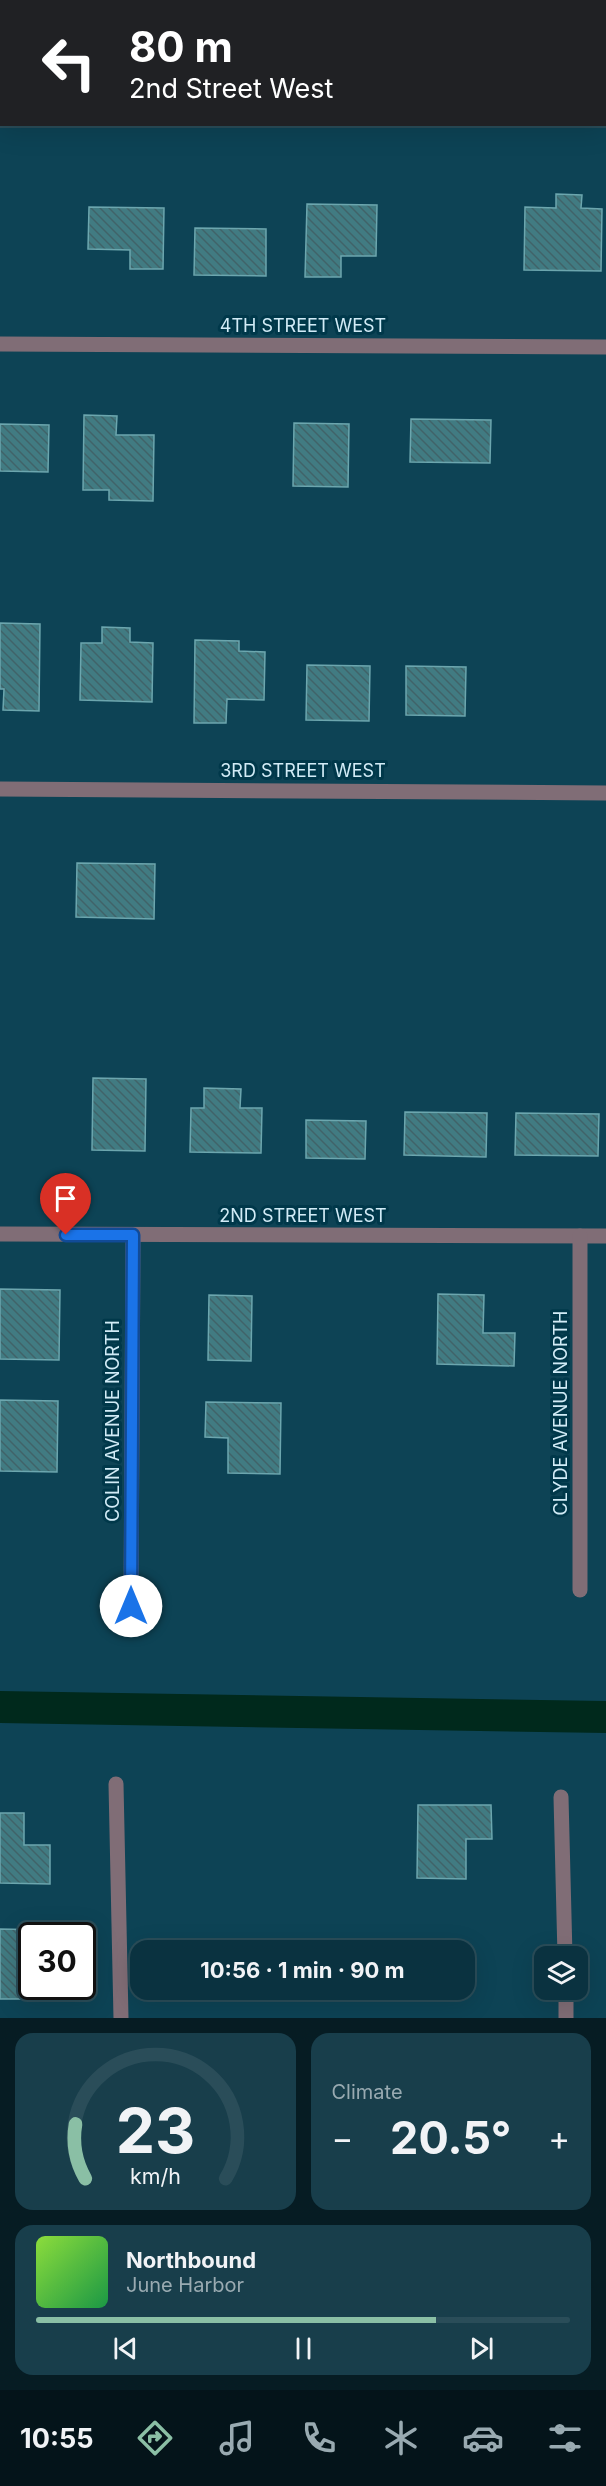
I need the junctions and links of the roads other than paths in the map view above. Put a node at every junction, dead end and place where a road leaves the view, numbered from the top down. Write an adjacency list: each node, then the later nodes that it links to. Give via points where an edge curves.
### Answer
1 (0, 344): 2 (street, 4TH STREET WEST)
2 (606, 347)
3 (0, 789): 4 (street, 3RD STREET WEST)
4 (606, 793)
5 (0, 1234): 6 (street, 2ND STREET WEST)
6 (133, 1235): 7 (street, 2ND STREET WEST); 10 (street, COLIN AVENUE NORTH)
7 (580, 1236): 8 (street, 2ND STREET WEST); 9 (street, CLYDE AVENUE NORTH)
8 (606, 1236)
9 (580, 1590)
10 (131, 1606)
11 (116, 1784): 15 (street)
12 (561, 1797): 13 (street)
13 (565, 1946)
14 (566, 2000): 16 (street)
15 (121, 2018)
16 (566, 2018)

